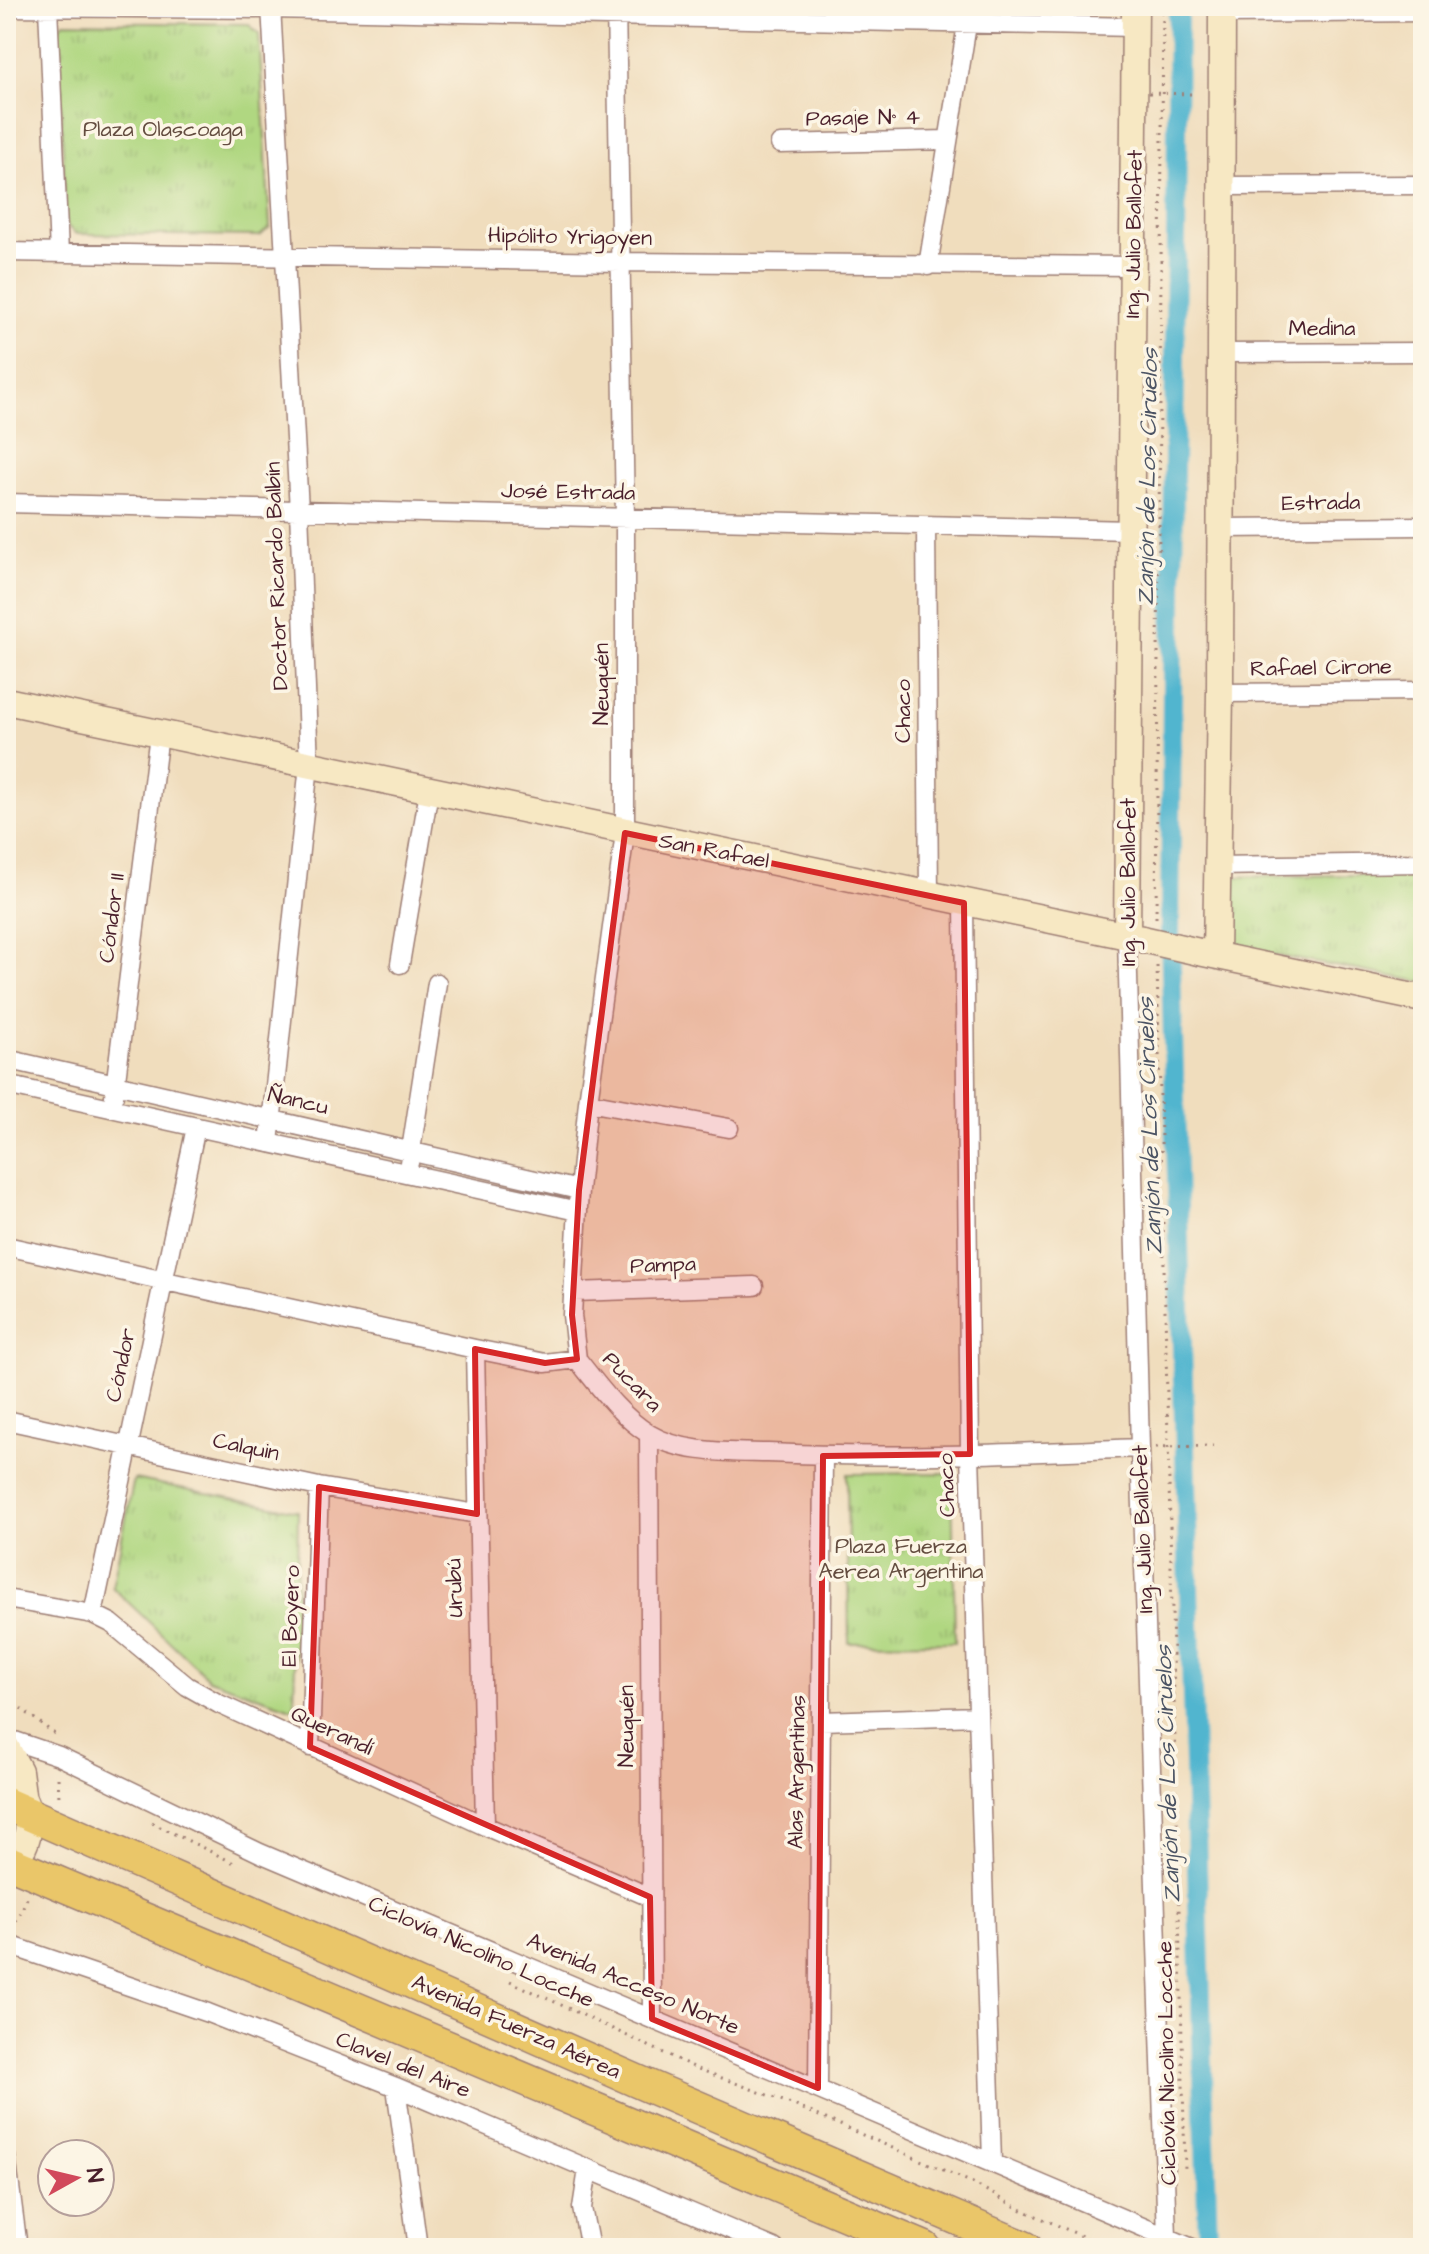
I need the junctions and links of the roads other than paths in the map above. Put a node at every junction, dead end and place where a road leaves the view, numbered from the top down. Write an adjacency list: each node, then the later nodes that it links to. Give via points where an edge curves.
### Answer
1 (6, 7): 2 (street)
2 (48, 7): 3 (street); 14 (street)
3 (271, 7): 5 (street); 15 (street, Doctor Ricardo Balbín)
4 (1222, 10): 6 (street); 12 (street)
5 (616, 12): 7 (street); 16 (street, Neuquén)
6 (1423, 12)
7 (969, 15): 8 (street); 9 (street)
8 (1134, 17): 18 (street, Ing. Julio Ballofet)
9 (947, 140): 10 (street, Pasaje N° 4); 17 (street)
10 (780, 144)
11 (1423, 185): 12 (street)
12 (1222, 186): 20 (street)
13 (6, 252): 14 (street, Hipólito Yrigoyen)
14 (59, 253): 15 (street, Hipólito Yrigoyen)
15 (286, 256): 16 (street, Hipólito Yrigoyen); 22 (street, Doctor Ricardo Balbín)
16 (620, 262): 17 (street, Hipólito Yrigoyen); 23 (street, Neuquén)
17 (928, 266): 18 (street, Hipólito Yrigoyen)
18 (1134, 266): 27 (street, Ing. Julio Ballofet)
19 (1423, 352): 20 (street, Medina)
20 (1220, 353): 26 (street)
21 (6, 503): 22 (street, José Estrada)
22 (299, 510): 23 (street, José Estrada); 32 (street, Doctor Ricardo Balbín)
23 (625, 517): 24 (street, José Estrada); 34 (street, Neuquén)
24 (926, 526): 27 (street, José Estrada); 37 (street, Chaco)
25 (1423, 526): 26 (street, Estrada)
26 (1220, 528): 29 (street)
27 (1130, 530): 39 (street, Ing. Julio Ballofet)
28 (1423, 691): 29 (street, Rafael Cirone)
29 (1220, 693): 36 (street)
30 (6, 701): 31 (street, San Rafael)
31 (159, 734): 32 (street, San Rafael); 45 (street, Cóndor II)
32 (309, 765): 33 (street, San Rafael); 49 (street, Doctor Ricardo Balbín)
33 (429, 791): 34 (street, San Rafael); 41 (street)
34 (625, 833): 37 (street, San Rafael); 47 (street, Neuquén)
35 (1423, 863): 36 (street)
36 (1216, 866): 40 (street)
37 (929, 895): 38 (street, San Rafael)
38 (964, 903): 39 (street, San Rafael); 67 (street, Chaco)
39 (1145, 940): 40 (street, San Rafael, bridge); 66 (street, Ing. Julio Ballofet)
40 (1207, 953): 43 (street, San Rafael)
41 (400, 964)
42 (437, 983): 53 (street)
43 (1423, 999)
44 (6, 1059): 45 (street, Ñancu)
45 (116, 1084): 48 (street, Cóndor II); 49 (street, Ñancu)
46 (6, 1085): 48 (street)
47 (588, 1102): 51 (street); 55 (street, Neuquén)
48 (112, 1108): 50 (street)
49 (271, 1120): 52 (street, Doctor Ricardo Balbín); 53 (street, Ñancu)
50 (196, 1127): 52 (street); 58 (street, Cóndor)
51 (729, 1128)
52 (269, 1143): 54 (street)
53 (411, 1152): 54 (street); 55 (street, Ñancu)
54 (408, 1174): 56 (street)
55 (579, 1190): 56 (street, Neuquén)
56 (578, 1211): 60 (street, Neuquén)
57 (6, 1246): 58 (street, Pucara)
58 (163, 1279): 61 (street, Pucara); 65 (street, Cóndor)
59 (754, 1286): 60 (street, Pampa)
60 (574, 1292): 62 (street, Neuquén)
61 (475, 1349): 62 (street, Pucara, via 545,1363); 70 (street, Urubú)
62 (577, 1359): 64 (street, Pucara, via 608,1399)
63 (6, 1420): 65 (street, Calquin)
64 (649, 1434): 68 (street, Pucara, via 714,1451); 82 (street, Neuquén)
65 (128, 1446): 69 (street, Calquin); 72 (street, Cóndor)
66 (1140, 1448): 67 (street, Pucara); 90 (street, Ing. Julio Ballofet)
67 (970, 1454): 68 (street, Pucara); 73 (street, Chaco)
68 (823, 1456): 74 (street, Alas Argentinas)
69 (319, 1487): 70 (street, Calquin); 77 (street, El Boyero)
70 (477, 1514): 80 (street, Urubú)
71 (6, 1599): 72 (street, Querandí)
72 (93, 1614): 77 (street, Querandí, via 187,1686)
73 (978, 1716): 74 (street); 88 (street, Chaco)
74 (821, 1721): 86 (street, Alas Argentinas)
75 (6, 1738): 78 (street, Avenida Acceso Norte)
76 (6, 1747): 79 (street)
77 (310, 1747): 80 (street, Querandí)
78 (64, 1753): 79 (street, via 27,1762); 84 (street, Avenida Acceso Norte, via 260,1853)
79 (23, 1797): 81 (street, via 29,1832); 96 (highway, Avenida Fuerza Aérea, via 660,2091)
80 (485, 1826): 82 (street, Querandí)
81 (15, 1867): 95 (highway, Avenida Fuerza Aérea)
82 (650, 1897): 84 (street, Neuquén)
83 (6, 1944): 85 (street, Clavel del Aire, via 208,2013)
84 (652, 2019): 86 (street, Avenida Acceso Norte)
85 (396, 2087): 89 (street, Clavel del Aire); 93 (street)
86 (818, 2088): 88 (street, Avenida Acceso Norte)
87 (6, 2156): 92 (street)
88 (992, 2162): 90 (street, Avenida Acceso Norte)
89 (588, 2169): 91 (street, Clavel del Aire); 94 (street, via 582,2208)
90 (1167, 2237): 97 (street, Avenida Acceso Norte)
91 (764, 2246)
92 (18, 2248)
93 (418, 2248)
94 (590, 2248)
95 (925, 2248)
96 (1026, 2248)
97 (1192, 2248)

